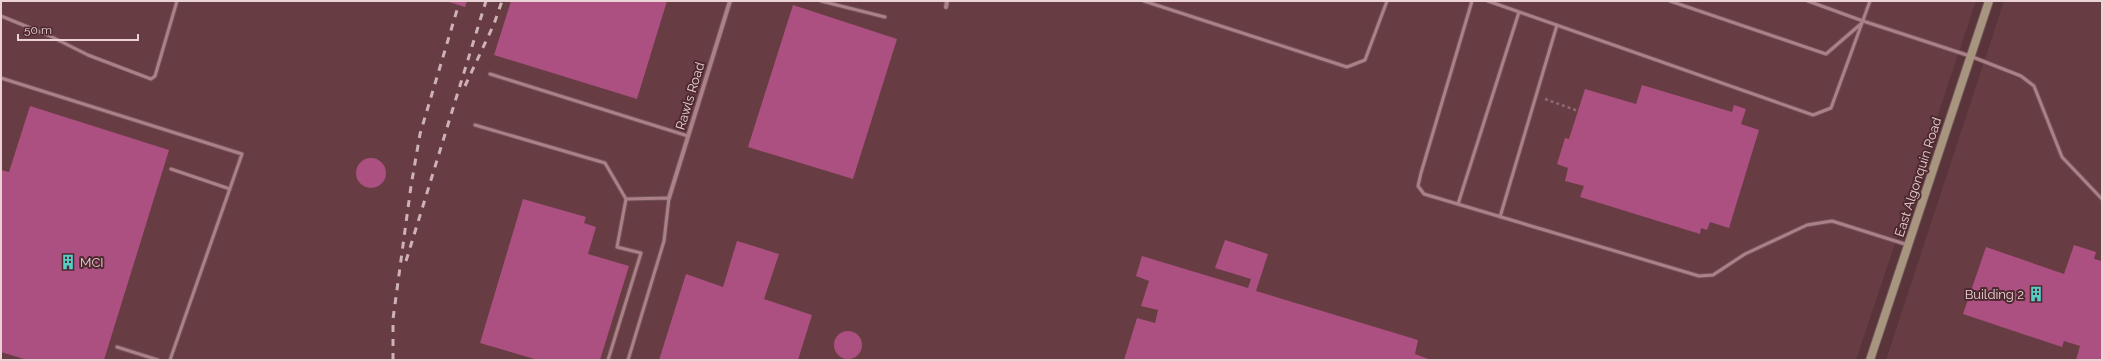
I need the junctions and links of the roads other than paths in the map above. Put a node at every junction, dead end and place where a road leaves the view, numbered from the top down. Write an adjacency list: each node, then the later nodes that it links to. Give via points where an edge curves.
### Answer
1 (177, 1): 15 (lane, via 155,76 151,79 88,55)
2 (730, 1): 23 (street, Rawls Road)
3 (821, 1): 16 (lane)
4 (947, 1): 13 (street)
5 (1144, 1): 6 (lane, via 1347,67 1364,60)
6 (1387, 1)
7 (1472, 1): 29 (lane, via 1418,186 1424,194)
8 (1488, 1): 14 (lane)
9 (1670, 1): 17 (lane, via 1826,54)
10 (1808, 1): 17 (lane)
11 (1870, 1): 17 (lane)
12 (1989, 1): 19 (main road, East Algonquin Road)
13 (946, 6)
14 (1519, 12): 18 (lane); 29 (lane)
15 (1, 16)
16 (885, 17)
17 (1863, 21): 18 (lane, via 1831,108 1813,115); 19 (lane)
18 (1557, 26): 30 (lane)
19 (1970, 56): 28 (lane, via 2021,76 2034,86 2062,157); 31 (main road, East Algonquin Road)
20 (490, 74): 23 (lane)
21 (1, 78): 25 (lane, via 242,154)
22 (475, 125): 27 (lane, via 605,164)
23 (688, 136): 26 (street, Rawls Road)
24 (171, 170): 25 (lane)
25 (230, 189): 34 (lane)
26 (669, 198): 27 (lane); 36 (lane, via 664,241)
27 (626, 199): 35 (lane, via 617,247 641,253)
28 (2102, 199)
29 (1458, 204): 30 (lane)
30 (1500, 217): 31 (lane, via 1699,276 1713,275 1745,254 1807,225 1832,220)
31 (1908, 245): 37 (main road, East Algonquin Road)
32 (117, 347): 33 (lane)
33 (158, 360)
34 (170, 360)
35 (608, 360)
36 (628, 360)
37 (1870, 360)

